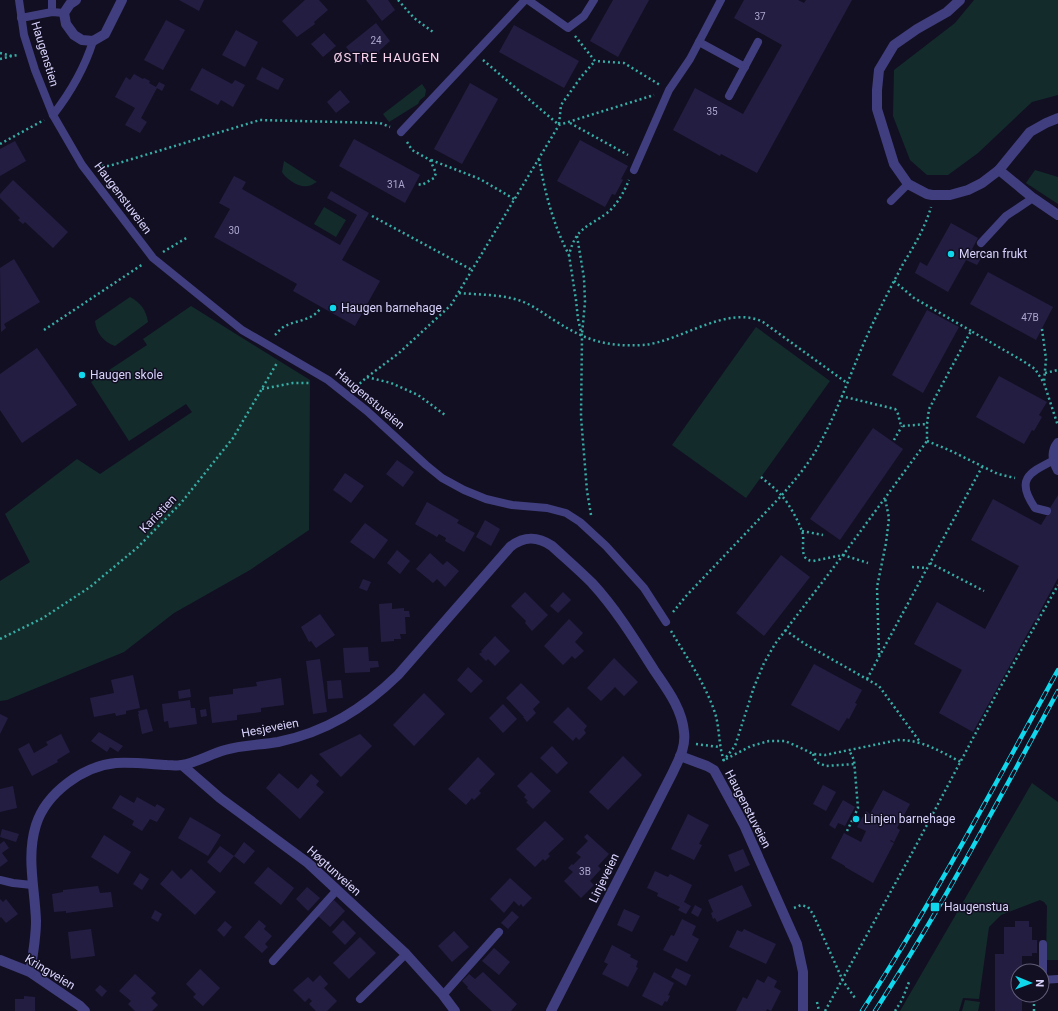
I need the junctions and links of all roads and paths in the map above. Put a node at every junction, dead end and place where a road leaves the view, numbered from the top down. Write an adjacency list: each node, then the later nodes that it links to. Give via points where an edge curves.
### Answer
1 (19, 0): 13 (lane, Haugenstien)
2 (52, 0): 11 (lane)
3 (76, 0): 12 (street)
4 (122, 0): 16 (street, via 105,34)
5 (398, 0): 15 (path, via 414,18)
6 (525, 0): 20 (lane)
7 (528, 0): 14 (lane)
8 (594, 0): 14 (lane, via 584,16)
9 (721, 0): 17 (lane)
10 (960, 0): 41 (street, via 947,12 894,45 878,70 877,109 894,164)
11 (52, 12): 12 (lane); 13 (lane)
12 (64, 13): 16 (street, via 66,24 74,35 82,40)
13 (21, 18): 21 (lane, Haugenstien)
14 (568, 28): 24 (path)
15 (433, 32)
16 (93, 40): 28 (lane, via 89,56)
17 (699, 42): 25 (lane); 26 (lane, via 690,59)
18 (758, 42): 25 (lane)
19 (0, 53): 22 (path)
20 (475, 53): 31 (path); 32 (lane)
21 (30, 54): 22 (path); 28 (lane, Haugenstien)
22 (12, 56): 23 (path)
23 (0, 59)
24 (596, 61): 26 (path, via 624,63); 31 (path, via 561,105)
25 (745, 67): 27 (lane)
26 (666, 88): 30 (path); 36 (lane)
27 (729, 96)
28 (53, 115): 33 (path); 37 (lane, Haugenstuveien)
29 (1058, 118): 39 (street, via 1030,132)
30 (569, 122): 31 (path); 36 (path)
31 (558, 125): 34 (path)
32 (401, 132): 35 (path, via 412,150); 37 (path, via 380,123 260,120 109,166)
33 (0, 144)
34 (539, 158): 44 (path); 51 (path, via 547,201)
35 (430, 160): 40 (path, via 436,173 434,178 422,185); 44 (path, via 480,179)
36 (638, 160): 38 (lane)
37 (82, 165): 52 (lane, Haugenstuveien)
38 (634, 170): 48 (path, via 615,205 580,230)
39 (999, 170): 42 (street, via 968,190 950,195); 43 (street)
40 (417, 184)
41 (908, 184): 42 (street); 45 (lane)
42 (932, 195): 54 (path, via 927,219)
43 (1033, 198): 46 (street); 50 (lane, via 1006,216)
44 (514, 199): 53 (path)
45 (891, 201)
46 (1058, 215)
47 (372, 216): 53 (path)
48 (577, 236): 51 (path); 60 (path, via 584,278)
49 (188, 237): 52 (path)
50 (982, 243)
51 (569, 255): 60 (path)
52 (153, 258): 58 (path); 61 (lane, Haugenstuveien, via 242,330)
53 (472, 270): 55 (path)
54 (894, 281): 59 (path, via 914,298); 67 (path)
55 (459, 293): 60 (path, via 518,300 530,304); 65 (path, via 451,305 399,353)
56 (320, 309): 61 (path, via 316,315 283,327)
57 (1042, 329): 64 (path, via 1046,358)
58 (44, 330)
59 (970, 331): 68 (path, via 1035,369); 73 (path, via 930,409)
60 (582, 336): 67 (path, via 612,345 644,345 717,322 739,317 757,318); 88 (path, via 581,417 587,491)
61 (266, 344): 62 (lane, Haugenstuveien)
62 (283, 354): 66 (lane, Haugenstuveien); 69 (path, Karistien)
63 (1058, 370): 64 (path)
64 (1045, 373): 68 (path)
65 (367, 377): 70 (path); 72 (path, via 391,383 418,395)
66 (331, 382): 69 (path, via 293,383); 70 (lane, Haugenstuveien)
67 (847, 383): 71 (path)
68 (1044, 383): 75 (path)
69 (262, 389): 99 (path, Karistien, via 233,438 207,472 138,547 90,587 43,618)
70 (347, 395): 88 (lane, Haugenstuveien, via 442,478 464,490 499,503 547,508 566,513)
71 (841, 396): 74 (path, via 895,409); 84 (path, via 815,452)
72 (445, 415)
73 (927, 424): 74 (path); 77 (path)
74 (902, 426): 76 (path)
75 (1058, 426)
76 (894, 440)
77 (927, 441): 80 (path); 85 (path)
78 (1058, 443): 79 (street, via 1053,452)
79 (1054, 460): 81 (street); 83 (lane, via 1031,473)
80 (982, 467): 83 (path, via 998,474); 92 (path)
81 (1058, 470)
82 (761, 477): 84 (path)
83 (1026, 480): 86 (lane, via 1028,498 1035,508)
84 (782, 495): 87 (path); 97 (path, via 686,595)
85 (885, 497): 90 (path); 100 (path, via 889,518 877,587)
86 (1047, 511)
87 (802, 531): 89 (path); 90 (path, via 803,555 808,561)
88 (594, 535): 97 (lane, Haugenstuveien, via 644,588)
89 (823, 535)
90 (843, 556): 91 (path); 98 (path)
91 (868, 563)
92 (930, 563): 94 (path); 96 (path)
93 (912, 567): 94 (path)
94 (927, 568): 100 (path)
95 (1058, 586): 109 (path)
96 (984, 590)
97 (666, 622): 104 (path, via 715,711)
98 (785, 630): 101 (path); 108 (path, via 764,663 735,746)
99 (0, 640)
100 (879, 656): 101 (path)
101 (867, 679): 102 (path, via 879,686)
102 (920, 742): 105 (path, via 898,740); 109 (path)
103 (689, 743): 104 (path)
104 (719, 747): 108 (path)
105 (849, 750): 106 (path, via 825,755); 110 (path)
106 (813, 754): 108 (path, via 785,741 769,741 751,746); 110 (path, via 816,762 826,766)
107 (680, 756): 111 (street, Hesjeveien, via 684,741 680,713 672,696 611,607 592,584 552,546 545,541 526,539 518,541 500,556 398,675 380,693 354,712 306,735 278,742 226,749); 131 (street, Linjeveien); 132 (street, Haugenstuveien, via 714,770 744,825 797,944 803,972)
108 (724, 760)
109 (961, 762): 124 (path)
110 (854, 764): 112 (path, via 858,808)
111 (182, 765): 114 (street, Hesjeveien, via 116,763 93,768 62,787 45,807 36,824 32,850); 115 (street, Høgtunveien, via 220,798 308,863)
112 (847, 831)
113 (0, 880): 114 (lane)
114 (32, 884): 123 (street, Hesjeveien, via 36,920)
115 (337, 890): 119 (street, Høgtunveien); 121 (lane)
116 (790, 910): 124 (path, via 801,906 808,907)
117 (499, 932): 126 (lane)
118 (1043, 944): 122 (lane)
119 (406, 954): 126 (street, Høgtunveien); 128 (lane)
120 (0, 960): 123 (street, Kringveien)
121 (273, 961)
122 (1043, 963)
123 (30, 972): 129 (street, Kringveien)
124 (843, 981): 127 (path); 133 (path)
125 (909, 982): 134 (path, via 902,1000)
126 (443, 995): 130 (street, Høgtunveien)
127 (855, 998)
128 (360, 999)
129 (85, 1011)
130 (455, 1011)
131 (551, 1011)
132 (803, 1011)
133 (825, 1011)
134 (894, 1011)

